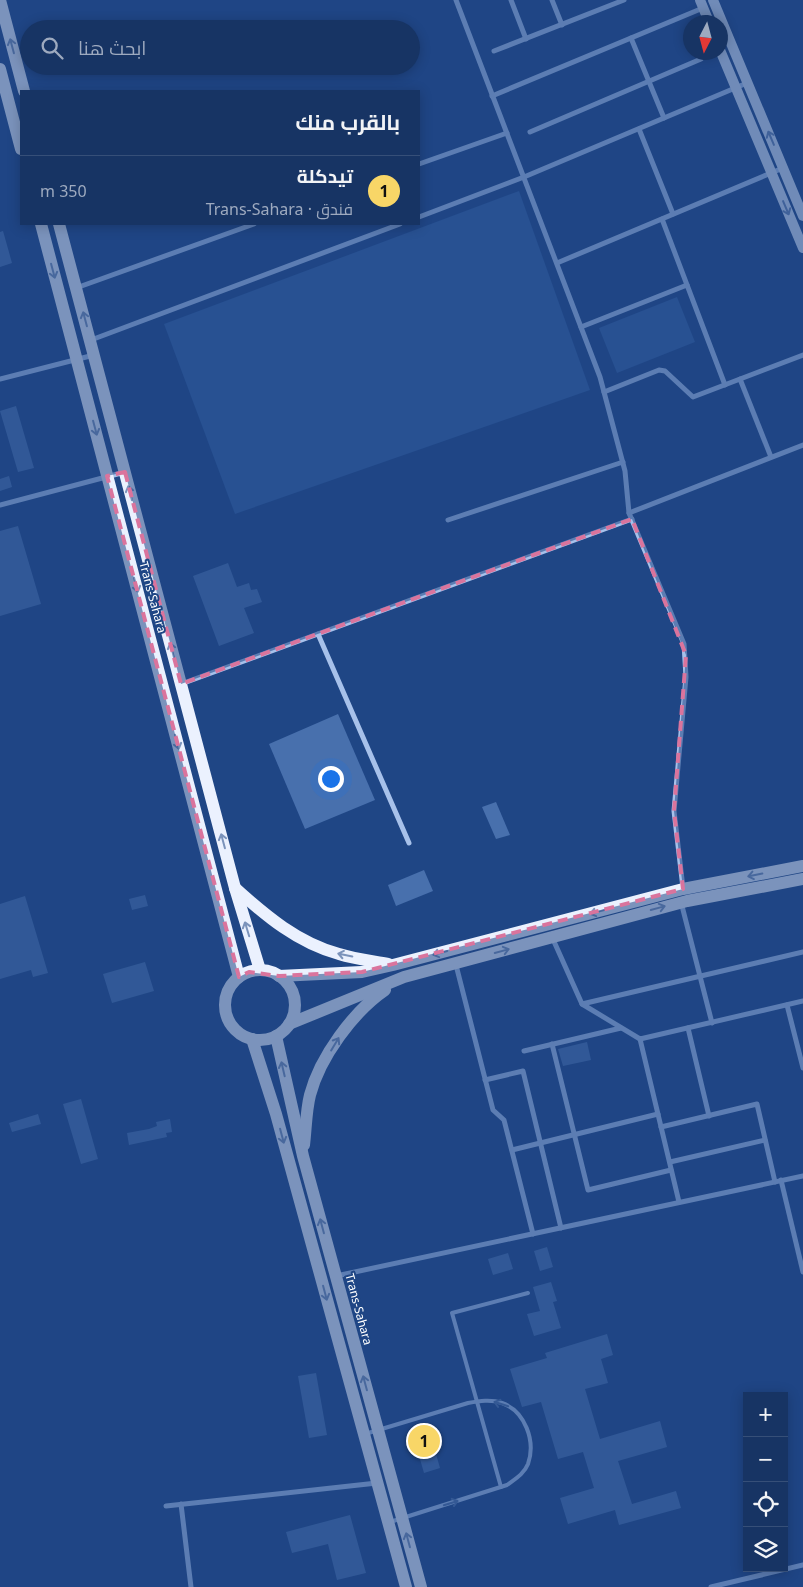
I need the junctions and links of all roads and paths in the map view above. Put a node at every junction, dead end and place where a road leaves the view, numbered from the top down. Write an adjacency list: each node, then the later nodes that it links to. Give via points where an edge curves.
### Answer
1 (0, 0): 19 (main road, one-way to 1)
2 (456, 0): 20 (street)
3 (511, 0): 10 (street)
4 (552, 0): 9 (street)
5 (624, 0): 7 (street)
6 (713, 0): 17 (main road)
7 (616, 2): 9 (street)
8 (701, 4): 11 (street)
9 (562, 25): 10 (street)
10 (526, 38): 12 (street)
11 (631, 38): 16 (street); 20 (street)
12 (494, 51)
13 (699, 60): 16 (street)
14 (724, 60): 18 (main road)
15 (0, 69): 25 (main road)
16 (649, 81): 21 (street); 23 (street)
17 (748, 83): 18 (street); 27 (main road, one-way to 17)
18 (736, 88): 21 (street); 28 (main road)
19 (24, 90)
20 (492, 96): 24 (street)
21 (664, 118): 22 (street)
22 (639, 129): 29 (street); 30 (street)
23 (530, 132)
24 (507, 133): 26 (street); 29 (street)
25 (20, 145)
26 (420, 164)
27 (783, 168): 28 (street); 31 (main road)
28 (772, 172): 30 (street); 38 (main road, one-way to 38)
29 (524, 177): 32 (street); 39 (street)
30 (673, 214): 33 (street)
31 (803, 216)
32 (420, 217)
33 (662, 219): 39 (street); 40 (street)
34 (41, 225): 46 (main road, Trans-Sahara, one-way to 46)
35 (59, 225): 41 (main road, Trans-Sahara)
36 (251, 225): 41 (street)
37 (397, 225): 43 (street)
38 (803, 248)
39 (556, 263): 42 (street)
40 (687, 285): 42 (street); 49 (street)
41 (76, 288): 43 (main road, Trans-Sahara, one-way to 41)
42 (581, 327): 50 (street)
43 (90, 340): 44 (main road, Trans-Sahara)
44 (94, 355): 46 (street); 54 (main road, Trans-Sahara)
45 (803, 355): 48 (street)
46 (76, 359): 47 (street); 55 (main road, Trans-Sahara, one-way to 55)
47 (0, 379)
48 (740, 379): 49 (street); 52 (street)
49 (725, 385): 50 (street, via 693,397 660,370)
50 (604, 392): 53 (street)
51 (803, 445): 52 (street)
52 (771, 457): 57 (street)
53 (623, 462): 57 (street); 59 (street)
54 (125, 472): 55 (street); 61 (main road, Trans-Sahara, one-way to 54)
55 (107, 476): 56 (street); 74 (main road, Trans-Sahara, one-way to 74)
56 (0, 505)
57 (629, 513): 58 (street)
58 (632, 519): 60 (street); 66 (street, via 686,655 674,811)
59 (448, 520)
60 (318, 634): 61 (street); 62 (street)
61 (181, 684): 65 (main road, Trans-Sahara, one-way to 61)
62 (409, 843)
63 (803, 866): 66 (main road, one-way to 66)
64 (803, 879): 66 (main road)
65 (235, 888): 70 (main road, one-way to 65, via 338,954 308,942 272,921); 71 (main road, Trans-Sahara, one-way to 65)
66 (684, 897): 67 (main road, one-way to 66); 70 (main road, one-way to 70); 73 (street)
67 (552, 937): 69 (main road, one-way to 67); 77 (street)
68 (803, 952): 73 (street)
69 (456, 963): 75 (main road); 89 (street)
70 (393, 965): 72 (main road, via 362,972)
71 (260, 970): 72 (main road); 74 (main road)
72 (279, 976): 80 (main road, via 293,993 294,1009)
73 (700, 976): 77 (street); 79 (street)
74 (239, 977): 84 (main road, via 226,995 227,1018 237,1031)
75 (404, 977): 80 (main road); 97 (main road, one-way to 75, via 310,1095 346,1024 374,997)
76 (803, 1001): 78 (street)
77 (582, 1004): 81 (street)
78 (787, 1005): 79 (street); 88 (street)
79 (712, 1023): 82 (street)
80 (289, 1024): 83 (main road)
81 (621, 1028): 85 (street); 86 (street)
82 (688, 1028): 85 (street); 91 (street)
83 (276, 1036): 84 (main road); 97 (main road, Trans-Sahara, one-way to 83)
84 (252, 1039): 111 (main road, one-way to 111, via 276,1114)
85 (640, 1040): 90 (street)
86 (552, 1044): 87 (street); 93 (street)
87 (524, 1051)
88 (802, 1064)
89 (485, 1080): 95 (street, via 523,1071); 96 (street, via 493,1110 504,1120)
90 (658, 1114): 92 (street); 93 (street)
91 (709, 1116): 92 (street); 94 (street, via 757,1104)
92 (661, 1127): 98 (street)
93 (574, 1135): 95 (street); 99 (street, via 588,1190)
94 (765, 1140): 98 (street); 102 (street)
95 (540, 1143): 96 (street); 104 (street)
96 (512, 1150): 105 (street)
97 (303, 1156): 107 (main road, Trans-Sahara, one-way to 97)
98 (670, 1162): 99 (street)
99 (671, 1170): 103 (street)
100 (803, 1176): 101 (street)
101 (781, 1180): 102 (street); 106 (street)
102 (775, 1182): 103 (street)
103 (679, 1202): 104 (street)
104 (561, 1228): 105 (street)
105 (532, 1234): 107 (street)
106 (803, 1272)
107 (336, 1276): 110 (main road, Trans-Sahara, one-way to 107)
108 (528, 1292): 109 (lane, via 452,1313)
109 (476, 1401): 110 (lane); 113 (lane); 113 (lane, one-way to 109, via 520,1476 528,1465 528,1430 514,1409 501,1402)
110 (378, 1430): 111 (lane); 116 (main road, Trans-Sahara)
111 (364, 1435): 112 (main road)
112 (377, 1483): 114 (street); 117 (main road)
113 (501, 1487): 116 (lane, one-way to 113)
114 (181, 1504): 115 (street); 119 (street)
115 (166, 1506)
116 (402, 1518): 117 (lane); 121 (main road, Trans-Sahara, one-way to 116)
117 (388, 1522): 120 (main road)
118 (803, 1566): 122 (street)
119 (191, 1587)
120 (406, 1587)
121 (420, 1587)
122 (715, 1587)

